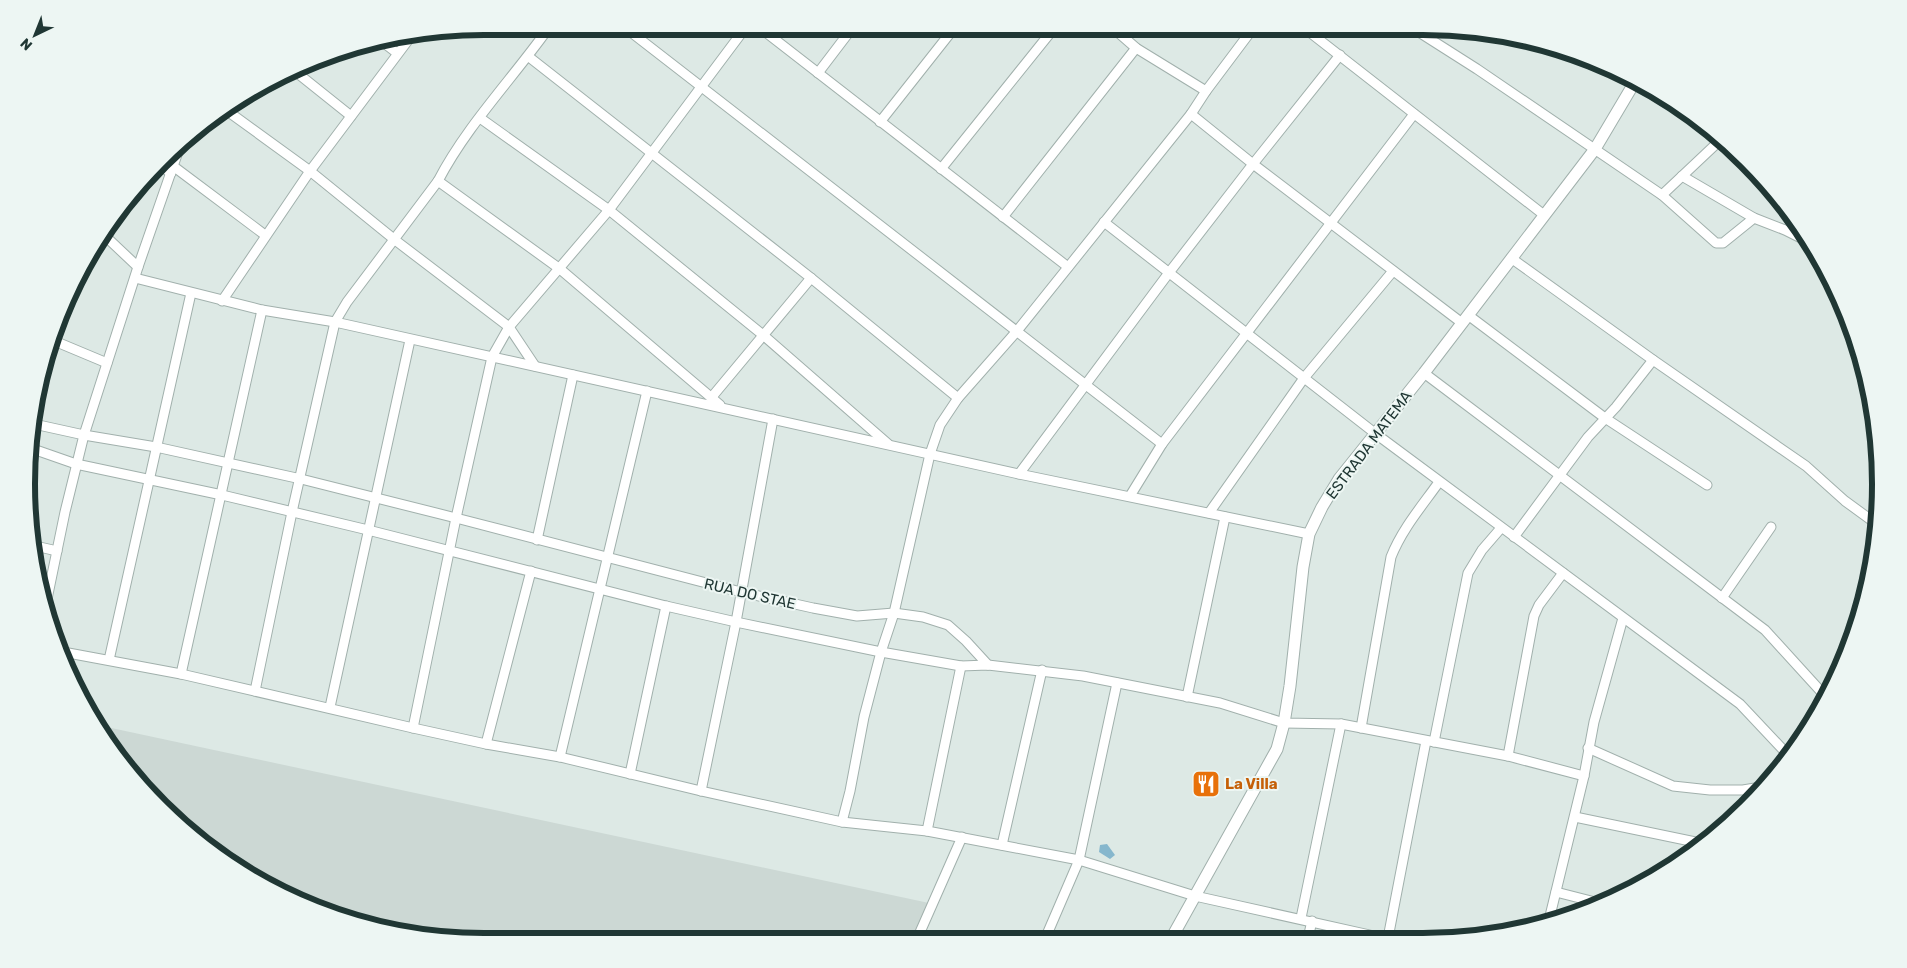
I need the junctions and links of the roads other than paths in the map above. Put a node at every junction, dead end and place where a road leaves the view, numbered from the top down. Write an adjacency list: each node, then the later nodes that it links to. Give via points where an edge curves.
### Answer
1 (544, 35): 17 (street)
2 (635, 35): 20 (street)
3 (739, 35): 20 (street)
4 (770, 35): 18 (street)
5 (847, 35): 18 (street)
6 (949, 35): 28 (street)
7 (1049, 35): 36 (street)
8 (1121, 35): 14 (street)
9 (1248, 35): 22 (street)
10 (1314, 35): 16 (street)
11 (1424, 35): 30 (street)
12 (406, 42): 15 (street)
13 (388, 46): 15 (street)
14 (1136, 48): 22 (street); 43 (street)
15 (398, 53): 26 (street)
16 (1340, 55): 25 (street); 33 (street)
17 (529, 57): 27 (street); 31 (street)
18 (818, 74): 28 (street)
19 (299, 75): 26 (street)
20 (701, 86): 31 (street); 65 (street)
21 (1632, 86): 30 (street, ESTRADA MATEMA)
22 (1206, 91): 24 (street)
23 (231, 114): 37 (street)
24 (1191, 114): 33 (street); 45 (street)
25 (1414, 114): 42 (street); 46 (street)
26 (351, 116): 37 (street)
27 (480, 118): 39 (street); 41 (street)
28 (880, 122): 36 (street)
29 (1714, 146): 38 (street)
30 (1595, 150): 40 (street); 42 (street, ESTRADA MATEMA)
31 (650, 153): 41 (street); 58 (street)
32 (176, 158): 35 (street)
33 (1253, 164): 46 (street); 56 (street)
34 (166, 168): 35 (street)
35 (172, 169): 47 (street); 52 (street)
36 (941, 169): 43 (street)
37 (310, 171): 47 (street); 50 (street)
38 (1682, 176): 40 (street); 44 (street)
39 (438, 181): 50 (street); 54 (street)
40 (1662, 195): 44 (street, via 1720,244)
41 (609, 210): 54 (street); 67 (street)
42 (1544, 216): 51 (street, ESTRADA MATEMA)
43 (1003, 217): 53 (street)
44 (1754, 218): 48 (street)
45 (1104, 222): 53 (street); 56 (street)
46 (1331, 223): 55 (street); 66 (street)
47 (265, 236): 60 (street)
48 (1796, 236)
49 (108, 239): 52 (street)
50 (395, 240): 63 (street); 64 (street)
51 (1511, 258): 62 (street, ESTRADA MATEMA); 71 (street)
52 (138, 267): 57 (street)
53 (1068, 267): 65 (street)
54 (560, 269): 64 (street); 79 (street)
55 (1393, 271): 62 (street); 76 (street)
56 (1168, 274): 66 (street); 77 (street)
57 (135, 278): 59 (street); 72 (street)
58 (810, 278): 67 (street); 80 (street)
59 (191, 293): 60 (street); 89 (street)
60 (222, 301): 61 (street)
61 (262, 310): 63 (street); 92 (street)
62 (1465, 319): 74 (street, ESTRADA MATEMA); 82 (street)
63 (335, 322): 68 (street); 96 (street)
64 (509, 327): 70 (street); 73 (street)
65 (1017, 331): 77 (street); 80 (street)
66 (1246, 334): 76 (street); 87 (street)
67 (763, 335): 79 (street); 88 (street)
68 (410, 340): 70 (street); 102 (street)
69 (58, 343): 72 (street)
70 (492, 357): 73 (street); 106 (street)
71 (1653, 360): 82 (street); 107 (street, via 1806,466)
72 (107, 364): 86 (street)
73 (535, 366): 75 (street)
74 (1424, 373): 85 (street, ESTRADA MATEMA); 95 (street)
75 (573, 375): 78 (street); 113 (street)
76 (1304, 378): 85 (street); 104 (street)
77 (1085, 384): 87 (street); 94 (street)
78 (647, 391): 81 (street); 117 (street)
79 (711, 398): 81 (street)
80 (958, 398): 91 (street, via 940,426)
81 (722, 407): 83 (street)
82 (1605, 418): 95 (street); 99 (street)
83 (773, 419): 88 (street); 122 (street)
84 (39, 425): 86 (street, RUA DO STAE)
85 (1376, 434): 98 (street); 111 (street, ESTRADA MATEMA, via 1339,478)
86 (84, 435): 89 (street, RUA DO STAE); 93 (street)
87 (1162, 444): 101 (street)
88 (890, 445): 91 (street)
89 (156, 447): 92 (street, RUA DO STAE); 97 (street)
90 (36, 450): 93 (street)
91 (930, 454): 94 (street); 125 (street)
92 (229, 463): 96 (street, RUA DO STAE); 100 (street)
93 (76, 464): 97 (street); 116 (street)
94 (1018, 474): 101 (street)
95 (1559, 475): 112 (street); 123 (street)
96 (301, 479): 102 (street, RUA DO STAE); 103 (street)
97 (148, 480): 100 (street); 130 (street)
98 (1439, 482): 109 (street); 143 (street, via 1407,526 1391,557)
99 (1707, 485)
100 (222, 495): 103 (street); 134 (street)
101 (1130, 496): 104 (street)
102 (375, 498): 106 (street, RUA DO STAE); 110 (street)
103 (292, 512): 110 (street); 136 (street)
104 (1209, 513): 105 (street)
105 (1226, 517): 111 (street); 138 (street)
106 (456, 518): 113 (street, RUA DO STAE); 115 (street)
107 (1870, 519)
108 (1771, 527): 123 (street)
109 (1502, 528): 112 (street); 144 (street, via 1478,556 1468,574)
110 (368, 530): 115 (street); 139 (street)
111 (1309, 534): 140 (street, ESTRADA MATEMA)
112 (1514, 538): 119 (street)
113 (537, 540): 117 (street, RUA DO STAE)
114 (40, 547): 116 (street)
115 (450, 550): 118 (street); 142 (street)
116 (57, 551): 121 (street)
117 (608, 559): 120 (street); 122 (street, RUA DO STAE)
118 (531, 571): 120 (street); 145 (street)
119 (1563, 573): 126 (street); 148 (street, via 1534,616)
120 (600, 590): 124 (street); 149 (street)
121 (48, 592)
122 (741, 592): 125 (street, RUA DO STAE, via 857,616); 127 (street)
123 (1722, 598): 137 (street, via 1765,630)
124 (666, 606): 127 (street); 150 (street)
125 (894, 613): 128 (street); 131 (street, RUA DO STAE, via 948,625)
126 (1623, 618): 146 (street); 147 (street, via 1740,704)
127 (736, 622): 128 (street); 153 (street)
128 (881, 652): 132 (street); 155 (street)
129 (68, 653): 130 (street)
130 (109, 660): 134 (street)
131 (988, 665): 132 (street); 133 (street)
132 (961, 666): 156 (street)
133 (1042, 670): 135 (street); 159 (street)
134 (181, 674): 136 (street)
135 (1116, 683): 138 (street); 160 (street)
136 (256, 690): 139 (street)
137 (1821, 692)
138 (1187, 697): 140 (street, via 1220,703)
139 (330, 707): 142 (street)
140 (1284, 723): 141 (street); 162 (street, ESTRADA MATEMA, via 1277,750)
141 (1341, 724): 143 (street); 165 (street)
142 (413, 728): 145 (street)
143 (1361, 728): 144 (street)
144 (1430, 742): 148 (street); 172 (street)
145 (486, 744): 149 (street)
146 (1588, 748): 151 (street); 152 (street, via 1674,786 1710,790)
147 (1784, 750)
148 (1508, 756): 151 (street)
149 (560, 757): 150 (street)
150 (630, 774): 153 (street)
151 (1584, 776): 154 (street)
152 (1753, 788)
153 (701, 791): 155 (street)
154 (1575, 817): 158 (street); 161 (street)
155 (842, 822): 156 (street)
156 (927, 831): 157 (street)
157 (962, 838): 159 (street); 167 (street)
158 (1694, 842)
159 (1002, 845): 160 (street)
160 (1079, 860): 162 (street); 168 (street)
161 (1556, 892): 163 (street); 164 (street)
162 (1195, 896): 165 (street); 169 (street, ESTRADA MATEMA)
163 (1590, 901)
164 (1550, 914)
165 (1302, 918): 166 (street)
166 (1312, 921): 170 (street); 171 (street)
167 (920, 933)
168 (1048, 933)
169 (1174, 933)
170 (1309, 933)
171 (1362, 933)
172 (1389, 933)

